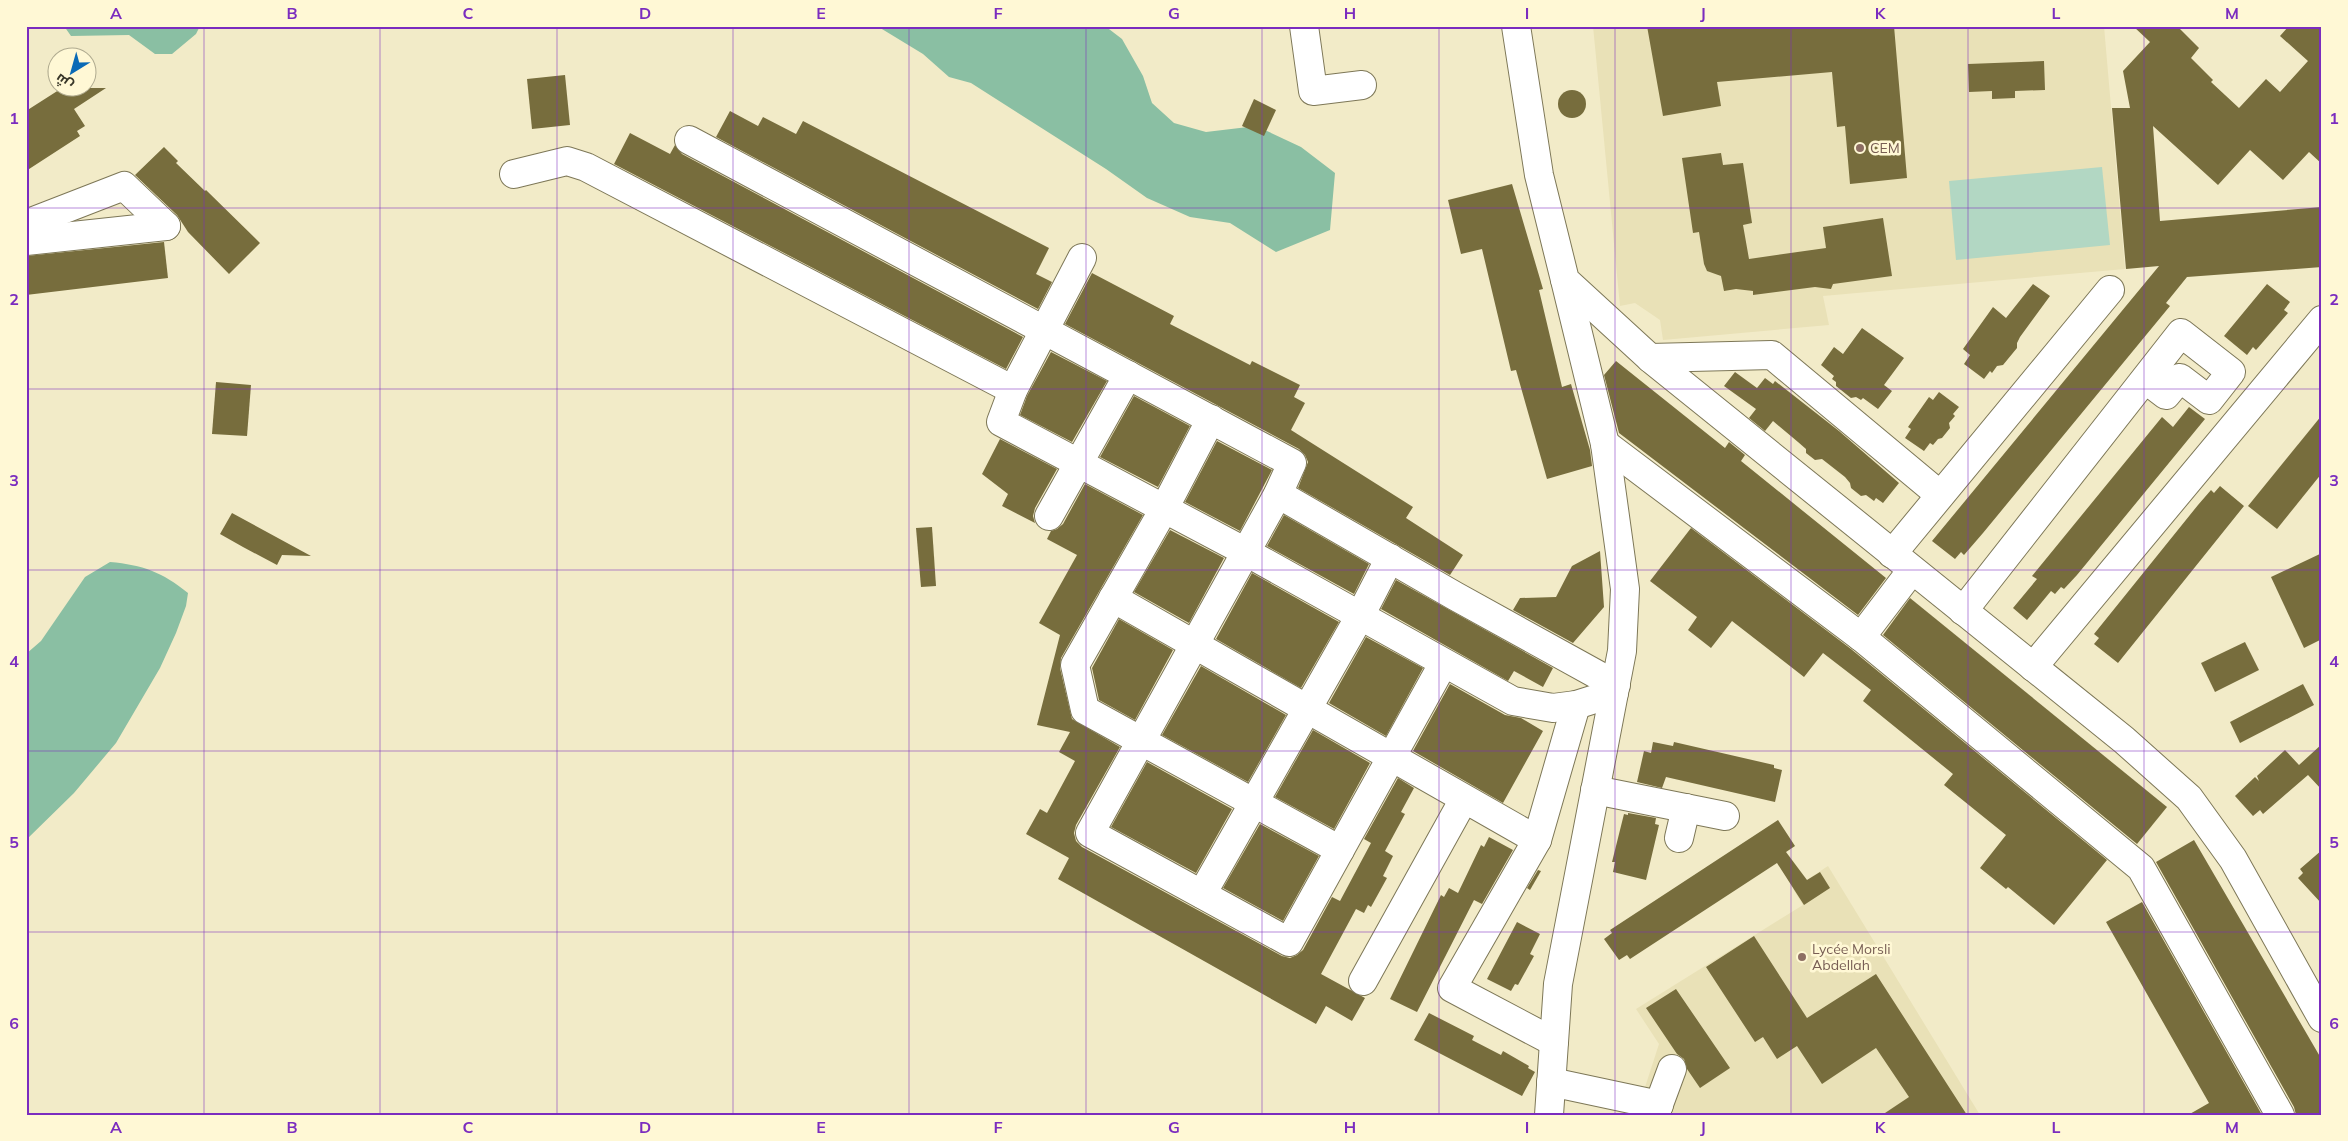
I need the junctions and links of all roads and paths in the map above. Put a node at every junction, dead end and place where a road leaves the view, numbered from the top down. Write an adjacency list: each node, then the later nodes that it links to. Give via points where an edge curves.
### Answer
1 (1304, 26): 3 (street, via 1313,91)
2 (1516, 26): 11 (street, via 1539,174)
3 (1362, 85)
4 (689, 140): 14 (street)
5 (514, 174): 18 (street, via 566,161 586,167)
6 (146, 207): 7 (street, via 124,186); 8 (street); 9 (street, via 166,226)
7 (26, 224)
8 (26, 234)
9 (26, 241)
10 (1082, 258): 14 (street)
11 (1565, 280): 15 (street); 20 (street)
12 (2110, 290): 23 (street)
13 (2322, 320): 35 (street)
14 (1045, 330): 16 (street); 18 (street)
15 (1650, 358): 23 (street, via 1772,355); 28 (street)
16 (1128, 375): 19 (street); 21 (street)
17 (2145, 378): 30 (street)
18 (1013, 390): 21 (street, via 1001,422)
19 (1211, 419): 22 (street, via 1292,463); 24 (street)
20 (1605, 444): 32 (street); 36 (street, via 1625,589 1622,651)
21 (1078, 463): 24 (street); 25 (street)
22 (1278, 494): 26 (street); 27 (street)
23 (1940, 495): 28 (street)
24 (1164, 509): 26 (street); 29 (street)
25 (1049, 516)
26 (1246, 552): 31 (street); 33 (street)
27 (1390, 558): 31 (street); 36 (street)
28 (1902, 562): 30 (street); 32 (street)
29 (1113, 598): 33 (street); 39 (street, via 1075,665 1085,710)
30 (1963, 611): 35 (street)
31 (1360, 616): 34 (street); 38 (street)
32 (1861, 637): 57 (street, via 2141,868)
33 (1195, 643): 38 (street); 39 (street)
34 (1443, 664): 37 (street, via 1513,701 1552,708); 40 (street)
35 (2033, 667): 51 (street, via 2124,740 2189,798 2233,859)
36 (1615, 689): 37 (street); 41 (street)
37 (1576, 705): 47 (street)
38 (1308, 708): 40 (street); 43 (street)
39 (1141, 741): 43 (street); 49 (street, via 1090,833)
40 (1392, 756): 42 (street); 48 (street)
41 (1595, 790): 44 (street); 52 (street, via 1558,984)
42 (1464, 799): 47 (street); 50 (street)
43 (1254, 802): 48 (street); 49 (street)
44 (1686, 808): 45 (street); 46 (street)
45 (1725, 816)
46 (1679, 838)
47 (1537, 840): 52 (street, via 1452,988)
48 (1340, 850): 49 (street, via 1289,942)
49 (1202, 894)
50 (1363, 981)
51 (2322, 1018)
52 (1554, 1042): 54 (street)
53 (1672, 1069): 55 (street)
54 (1551, 1082): 55 (street); 56 (street)
55 (1657, 1110)
56 (1549, 1115)
57 (2280, 1115)

